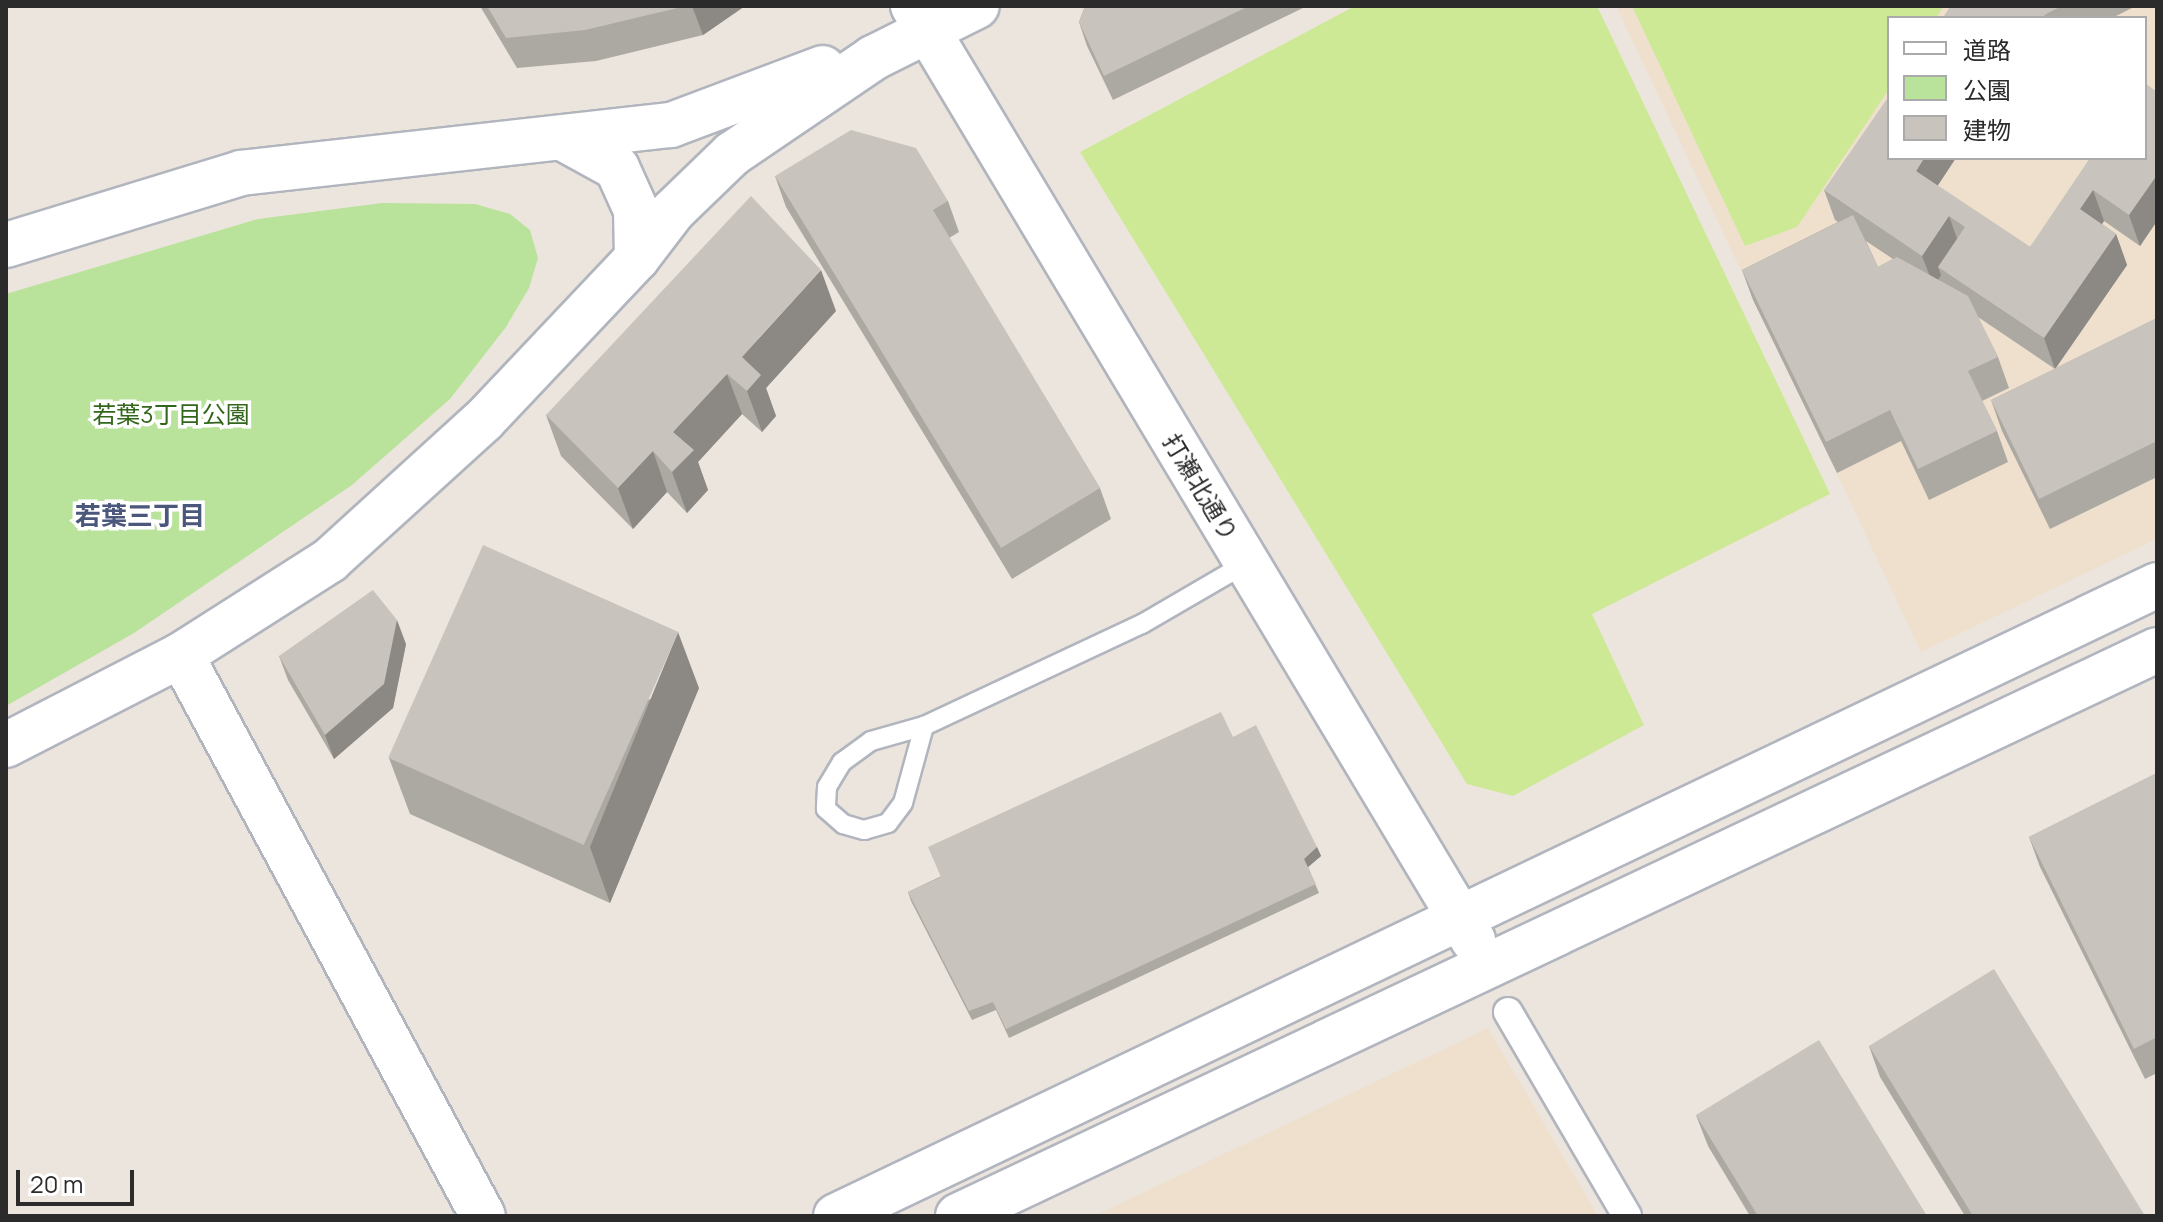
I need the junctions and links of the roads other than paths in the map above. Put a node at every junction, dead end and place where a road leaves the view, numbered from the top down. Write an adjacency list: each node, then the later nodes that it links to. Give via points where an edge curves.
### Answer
1 (977, 6): 2 (street)
2 (920, 18): 3 (street, via 671,125); 5 (street, via 732,154 673,211); 6 (street, 打瀬北通り)
3 (568, 141): 4 (street, via 241,173); 5 (street, via 617,168 636,210)
4 (6, 245)
5 (637, 258): 9 (street, via 483,421 376,522 330,560)
6 (1247, 563): 10 (lane, via 1142,624); 12 (street, 打瀬北通り)
7 (2157, 585): 12 (street)
8 (2157, 650): 13 (street)
9 (181, 655): 11 (street); 15 (street)
10 (924, 726): 10 (lane, via 903,803 888,823 864,830 843,824 826,809 827,787 842,762 871,741)
11 (6, 745)
12 (1458, 914): 13 (street, 打瀬北通り); 16 (street)
13 (1490, 968): 17 (street)
14 (1508, 1012): 18 (street)
15 (483, 1216)
16 (836, 1216)
17 (958, 1216)
18 (1627, 1216)

